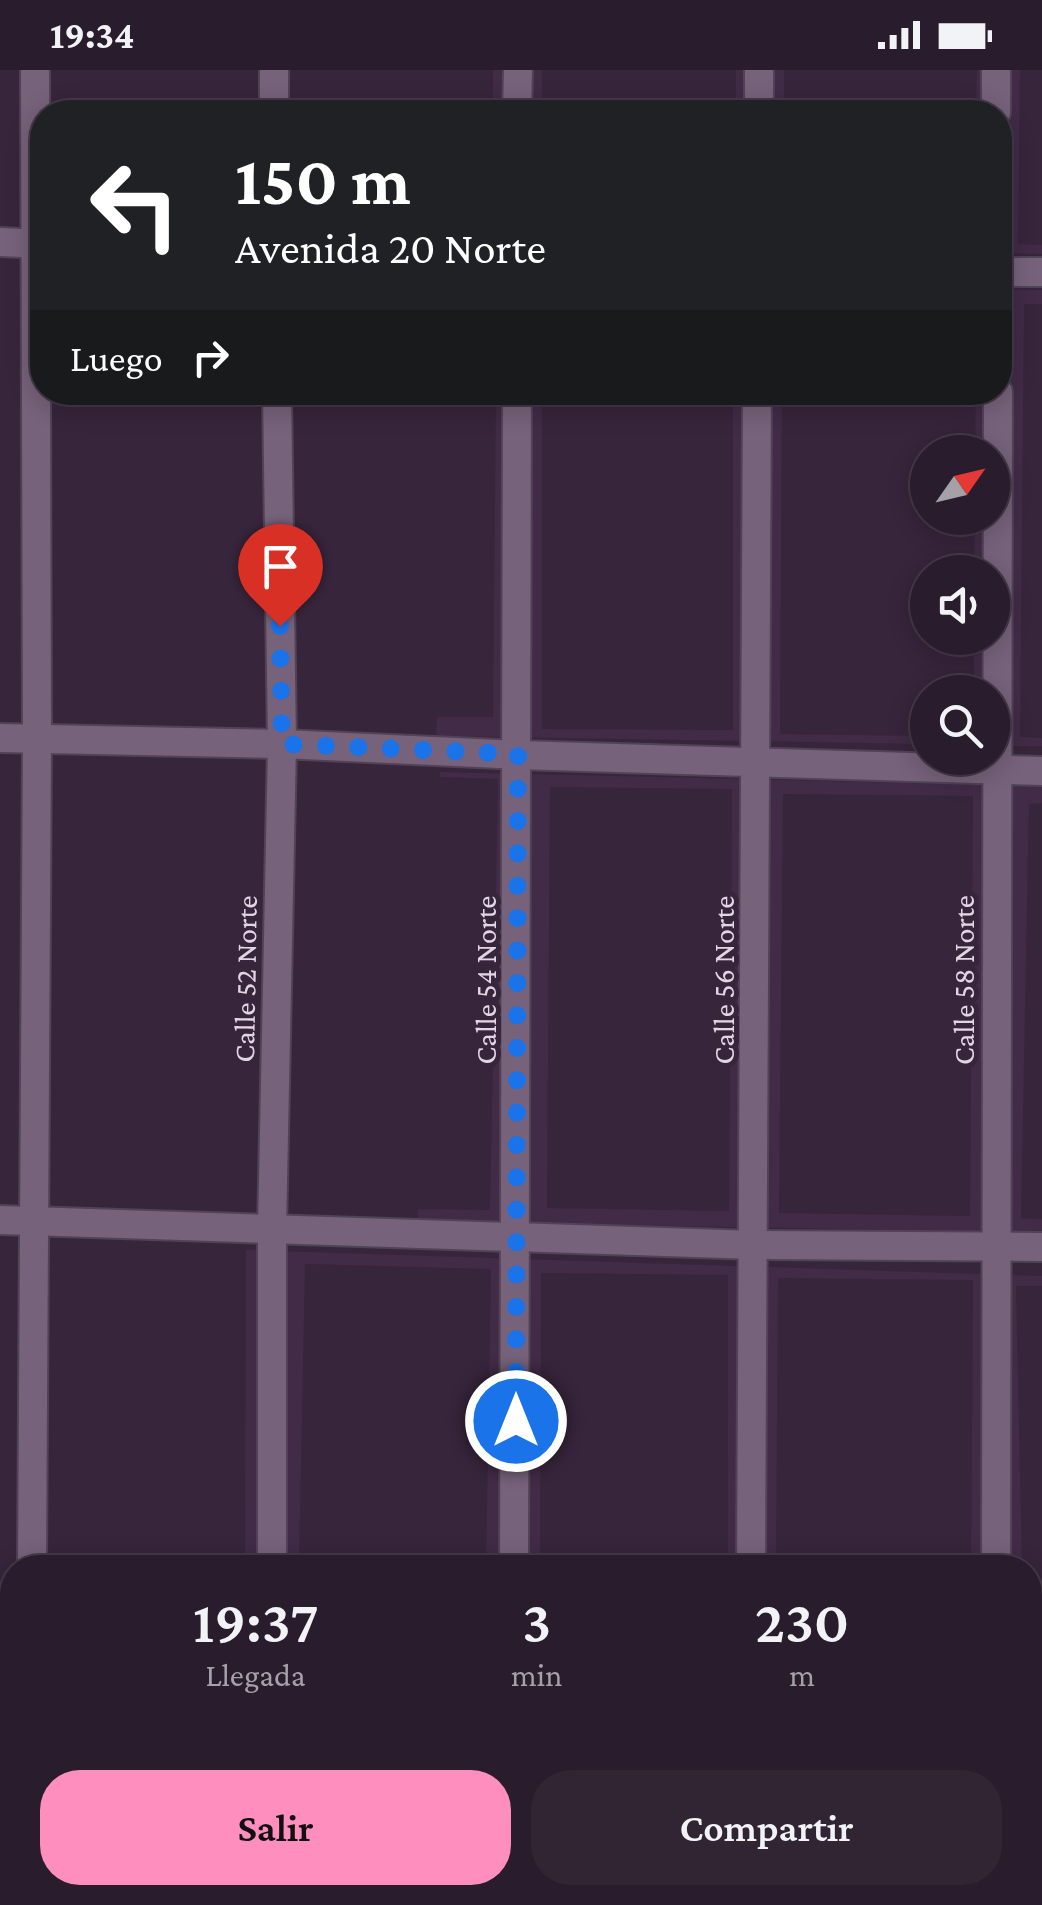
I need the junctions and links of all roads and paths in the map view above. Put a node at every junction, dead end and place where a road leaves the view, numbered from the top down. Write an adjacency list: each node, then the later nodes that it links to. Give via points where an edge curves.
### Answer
1 (35, 70): 6 (street)
2 (274, 70): 7 (street)
3 (518, 70): 8 (street)
4 (759, 70): 9 (street)
5 (996, 70): 10 (street)
6 (36, 100)
7 (274, 100)
8 (518, 100)
9 (759, 100)
10 (996, 100)
11 (0, 242): 12 (street)
12 (30, 243)
13 (1012, 272): 14 (street)
14 (1042, 272)
15 (38, 405): 22 (street)
16 (278, 405): 23 (street, Calle 52 Norte)
17 (518, 405): 24 (street, Calle 54 Norte)
18 (757, 405): 25 (street, Calle 56 Norte)
19 (998, 405): 20 (street, Calle 58 Norte)
20 (997, 675)
21 (0, 738): 22 (street)
22 (37, 740): 23 (street); 31 (street)
23 (282, 744): 24 (street); 32 (street, Calle 52 Norte)
24 (518, 754): 25 (street); 33 (street, Calle 54 Norte)
25 (756, 762): 26 (street); 35 (street, Calle 56 Norte)
26 (910, 767)
27 (1010, 770): 28 (street)
28 (1042, 771)
29 (997, 775): 34 (street, Calle 58 Norte)
30 (0, 1220): 31 (street)
31 (32, 1221): 32 (street); 37 (street)
32 (272, 1230): 33 (street); 38 (street, Calle 52 Norte)
33 (517, 1238): 35 (street); 39 (street, Calle 54 Norte)
34 (995, 1244): 35 (street); 36 (street); 41 (street, Calle 58 Norte)
35 (754, 1245): 40 (street, Calle 56 Norte)
36 (1042, 1247)
37 (32, 1555)
38 (272, 1555)
39 (514, 1555)
40 (751, 1555)
41 (996, 1555)

